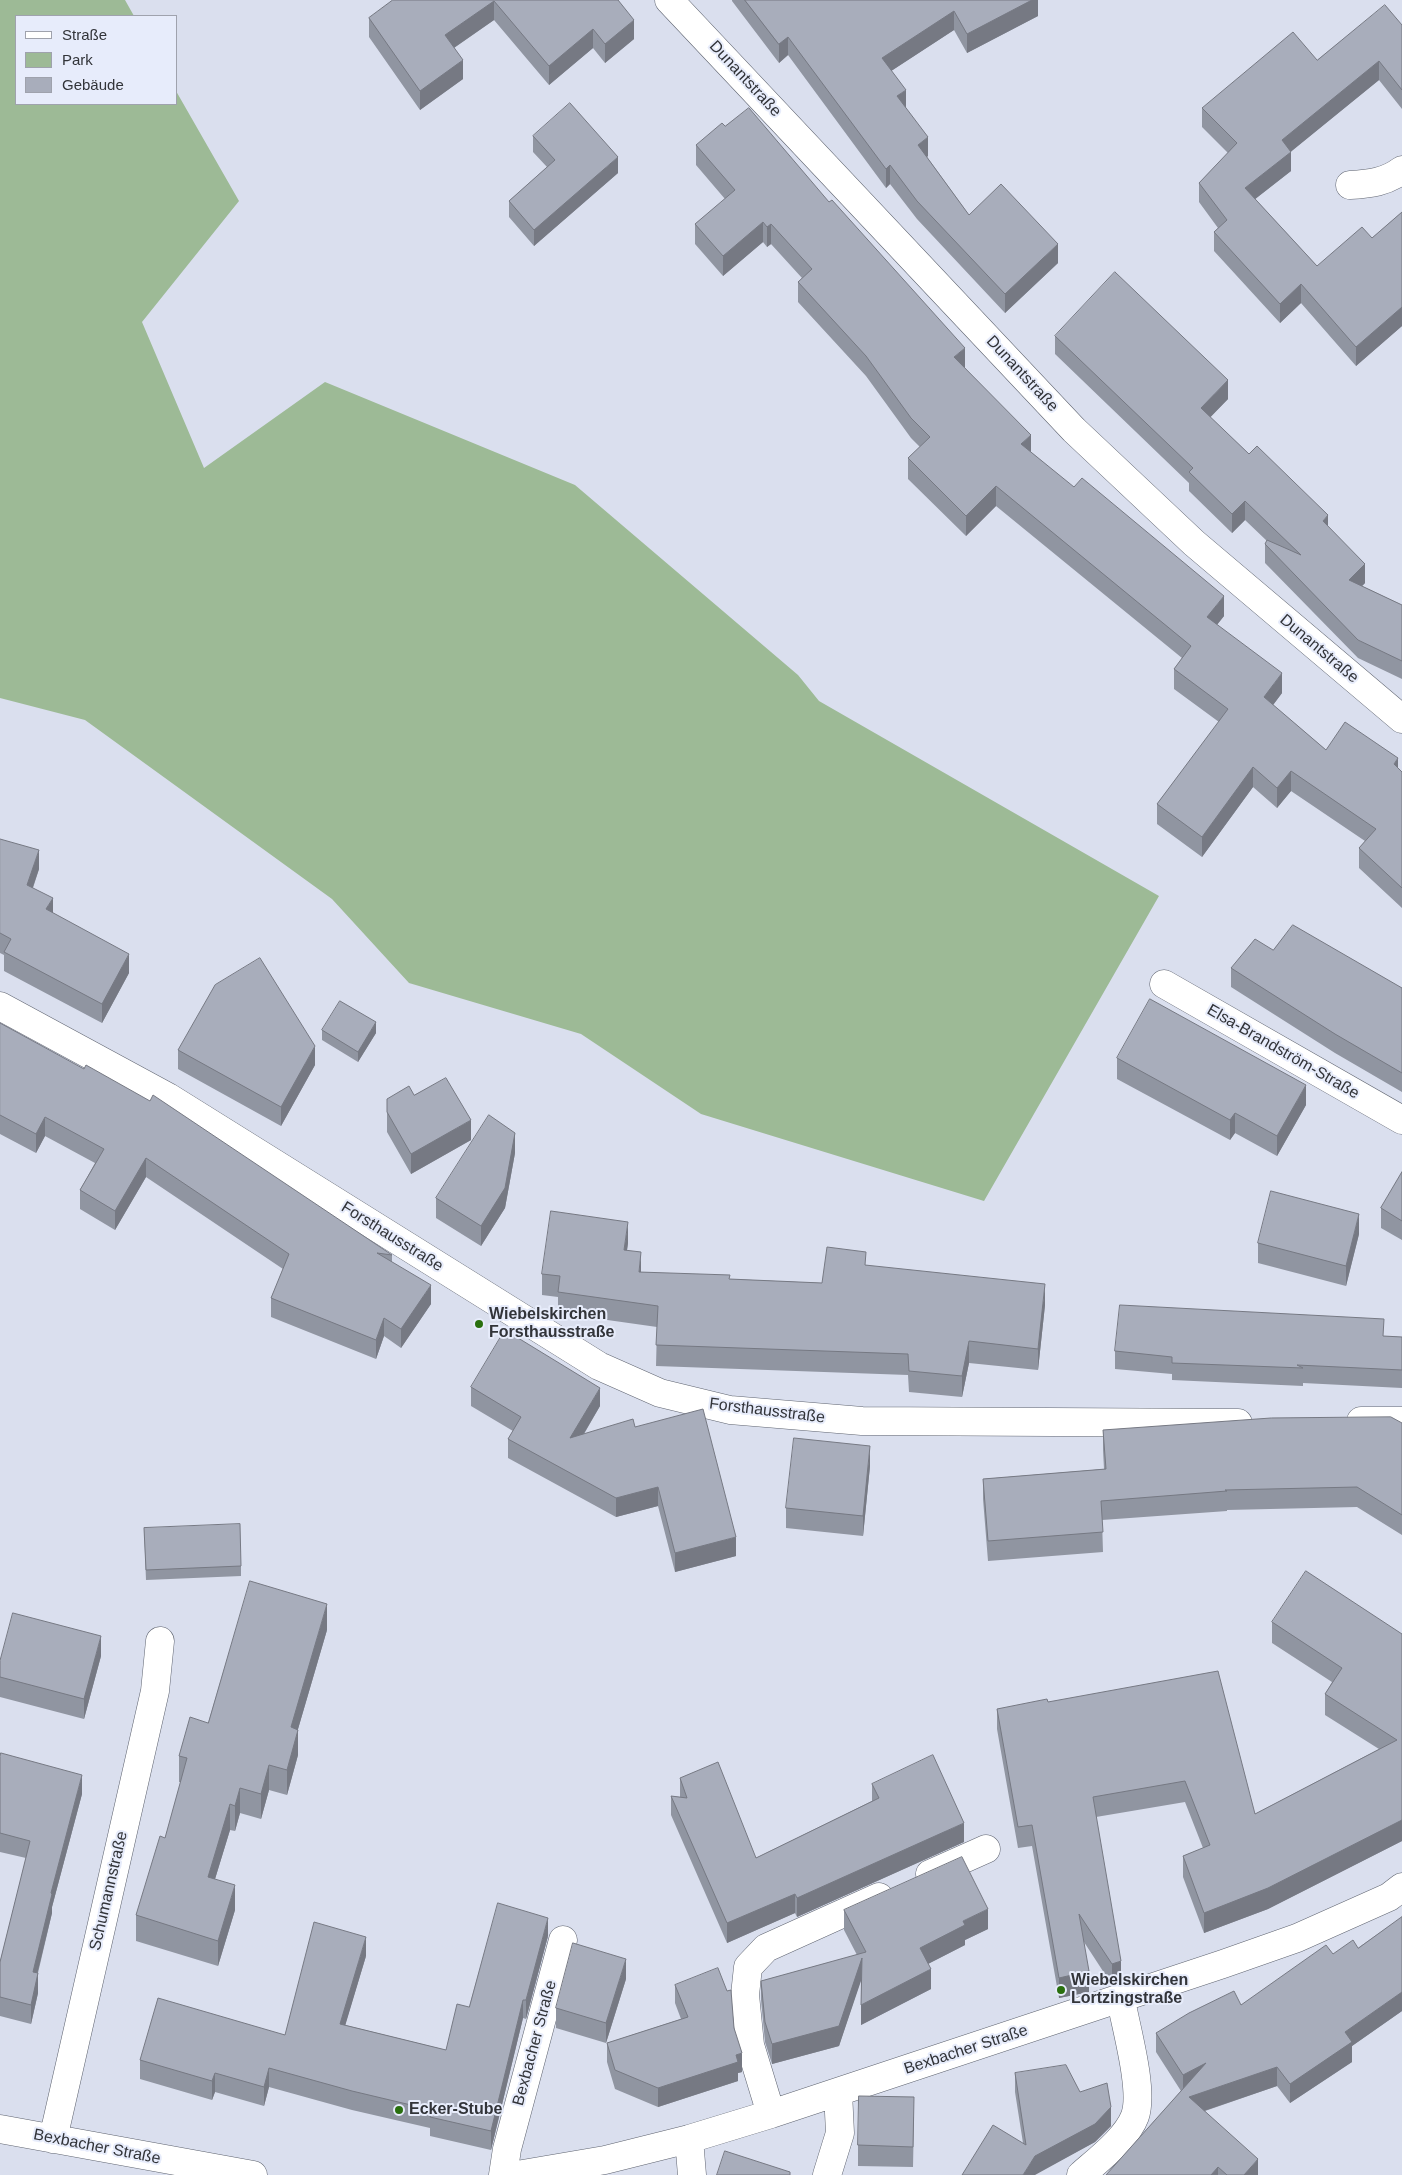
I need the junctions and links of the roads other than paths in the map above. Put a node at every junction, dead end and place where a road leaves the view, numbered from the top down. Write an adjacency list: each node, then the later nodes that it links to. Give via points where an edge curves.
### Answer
1 (680, 3): 4 (street, Dunantstraße, via 1074,430 1194,544)
2 (1402, 170): 3 (street, via 1373,184)
3 (1350, 185)
4 (1402, 719)
5 (1164, 984): 7 (street, Elsa-Brandström-Straße)
6 (0, 1006): 9 (street, Forsthausstraße, via 168,1097 599,1366 660,1393 730,1410 862,1421)
7 (1402, 1120)
8 (1402, 1421): 10 (street)
9 (1265, 1422)
10 (1334, 1422)
11 (160, 1641): 19 (street, Schumannstraße, via 155,1691)
12 (986, 1849): 17 (street, via 766,1948 748,1968 745,1995 750,2045)
13 (1402, 1888): 15 (street, Bexbacher Straße, via 1389,1897 1297,1938)
14 (563, 1940): 23 (street, Bexbacher Straße)
15 (1121, 2000): 16 (street, Bexbacher Straße); 27 (street, via 1138,2088 1135,2116 1114,2146)
16 (838, 2092): 17 (street, Bexbacher Straße); 26 (street, via 840,2133)
17 (771, 2114): 20 (street, Bexbacher Straße)
18 (0, 2129): 19 (street, Bexbacher Straße)
19 (53, 2139): 21 (street, Bexbacher Straße)
20 (690, 2139): 24 (street, Bexbacher Straße, via 605,2160); 25 (street)
21 (218, 2173): 22 (street, Bexbacher Straße)
22 (253, 2175)
23 (503, 2175)
24 (518, 2175)
25 (692, 2175)
26 (827, 2175)
27 (1081, 2175)

